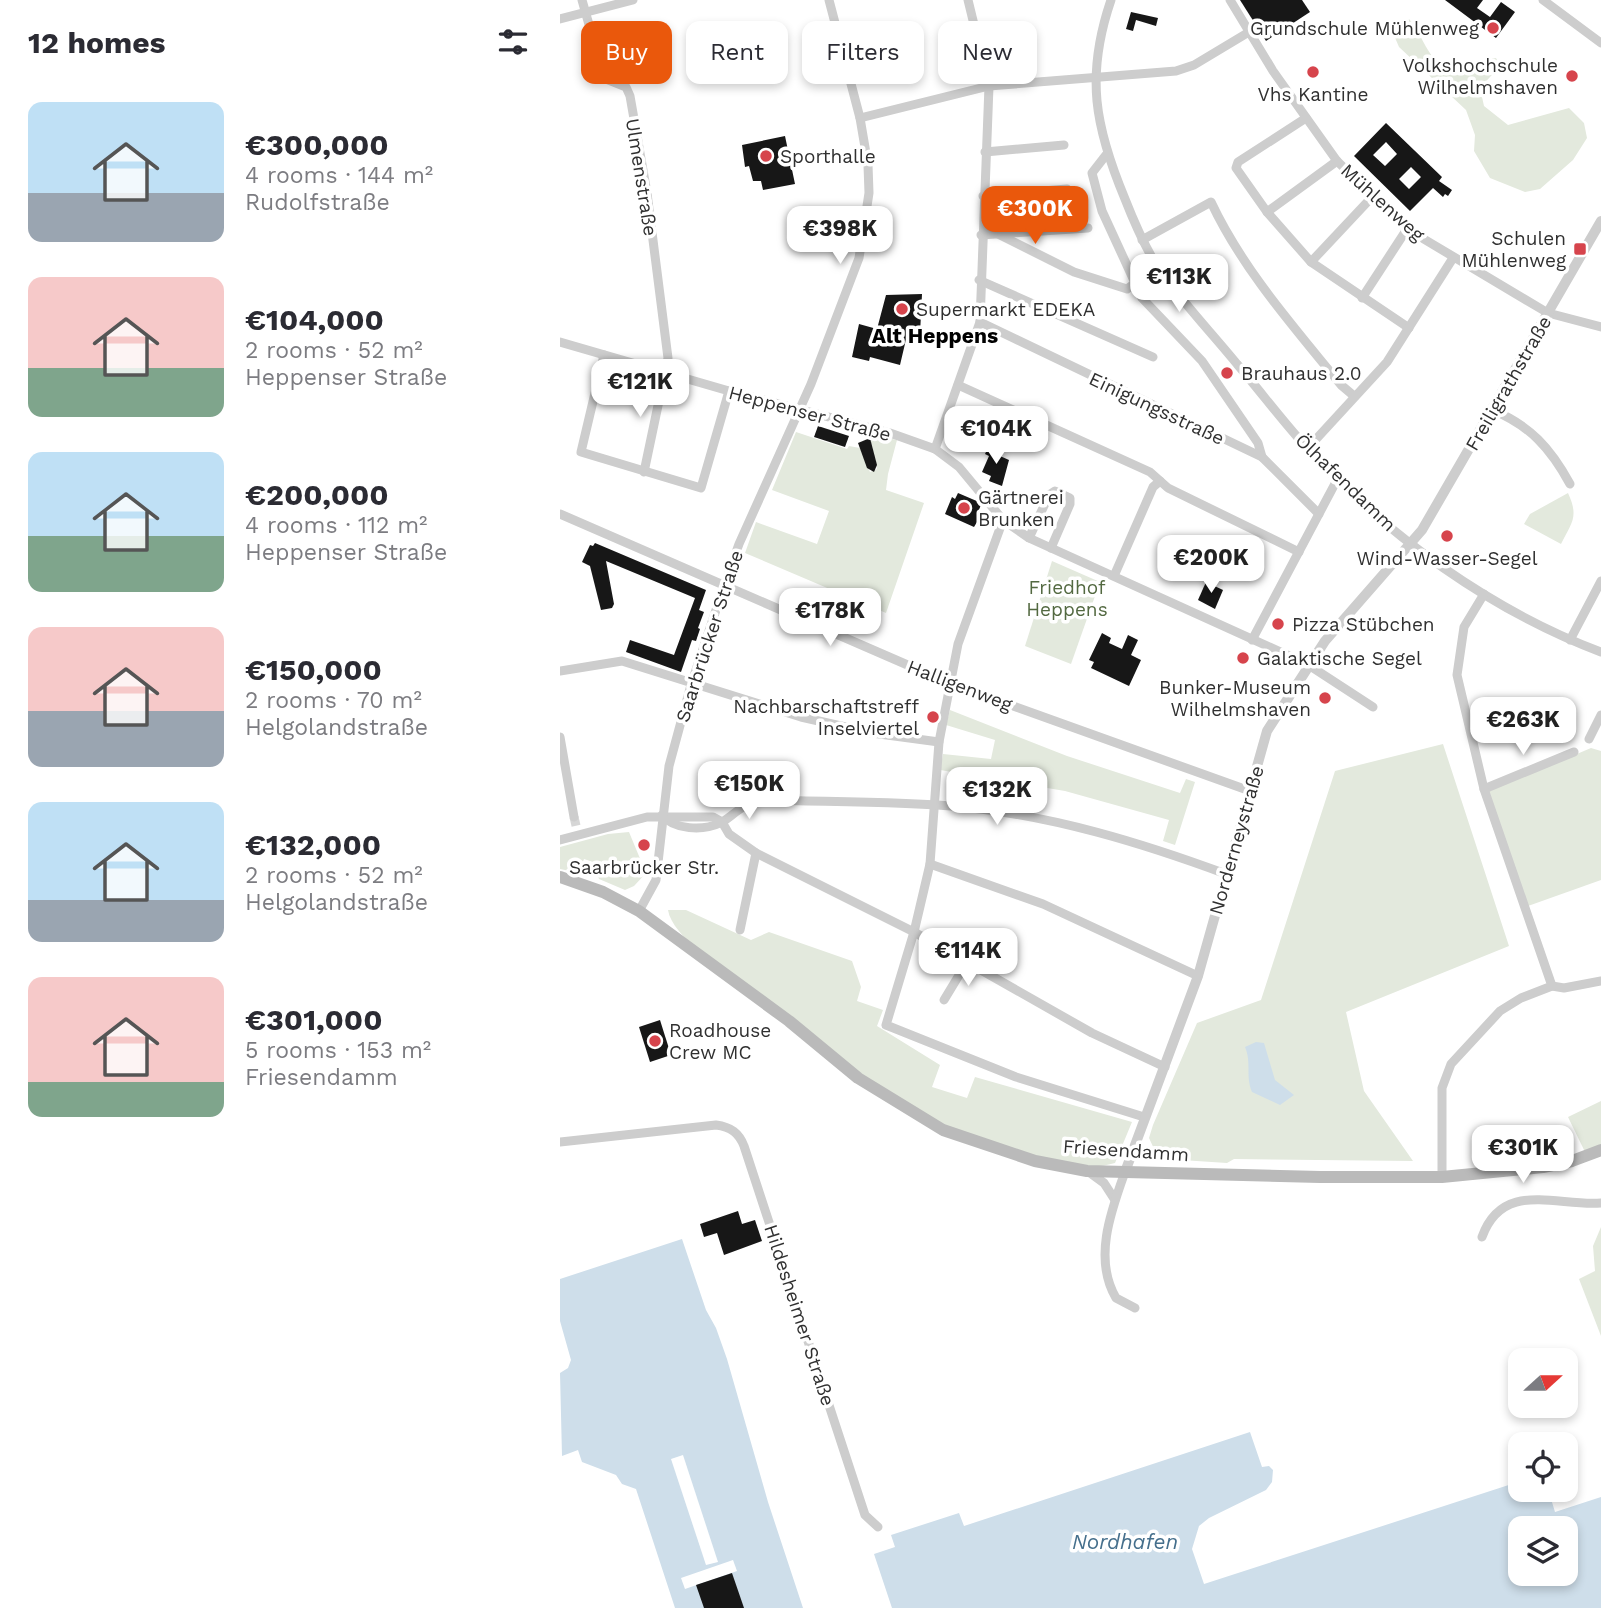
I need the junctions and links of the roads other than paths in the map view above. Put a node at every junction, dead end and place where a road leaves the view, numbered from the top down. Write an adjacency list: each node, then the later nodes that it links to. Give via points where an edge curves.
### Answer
1 (582, 0): 8 (street, Ulmenstraße)
2 (633, 0): 8 (street)
3 (829, 0): 14 (street, Saarbrücker Straße)
4 (968, 0): 13 (street)
5 (1111, 0): 12 (street, Ölhafendamm)
6 (1230, 0): 10 (street, Mühlenweg)
7 (1543, 0): 11 (street)
8 (586, 13): 9 (street); 43 (street, Ulmenstraße, via 603,74 626,87 630,96 668,358)
9 (560, 19)
10 (1249, 32): 12 (street, via 1176,71); 15 (street, Mühlenweg)
11 (1601, 43)
12 (1095, 78): 13 (street); 18 (street, Ölhafendamm)
13 (989, 86): 14 (street); 17 (street)
14 (860, 118): 47 (street, Saarbrücker Straße, via 869,193 859,258)
15 (1306, 118): 19 (street, Mühlenweg); 23 (street, via 1238,162 1236,168)
16 (1064, 145): 17 (street)
17 (985, 152): 21 (street)
18 (1106, 155): 29 (street, Ölhafendamm); 34 (street, via 1092,173 1102,211)
19 (1337, 161): 22 (street, Mühlenweg); 23 (street)
20 (1067, 189): 21 (street)
21 (983, 196): 27 (street)
22 (1372, 197): 26 (street, Mühlenweg); 31 (street)
23 (1267, 212): 31 (street)
24 (1601, 221): 36 (street, Freiligrathstraße)
25 (1088, 228): 28 (street)
26 (1407, 229): 30 (street, Mühlenweg); 35 (street)
27 (981, 234): 28 (street); 33 (street)
28 (998, 234): 34 (street, via 1074,272 1127,289)
29 (1142, 240): 32 (street, Ölhafendamm); 46 (street, via 1211,202 1228,238 1261,284)
30 (1453, 258): 36 (street, Mühlenweg); 39 (street)
31 (1311, 262): 35 (street)
32 (1158, 267): 34 (street); 50 (street, Ölhafendamm)
33 (979, 280): 37 (street); 42 (street)
34 (1136, 284): 51 (street, via 1142,298 1202,361 1258,443)
35 (1362, 298): 39 (street)
36 (1548, 313): 38 (street, Mühlenweg); 48 (street, Freiligrathstraße)
37 (979, 322): 44 (street); 51 (street, Einigungsstraße)
38 (1601, 327)
39 (1409, 328): 46 (street, via 1387,362)
40 (560, 342): 41 (street, Heppenser Straße)
41 (604, 355): 43 (street, Heppenser Straße); 52 (street, via 581,452)
42 (1153, 357)
43 (664, 371): 45 (street, Heppenser Straße); 52 (street, Ulmenstraße)
44 (958, 385): 49 (street); 54 (street, via 1150,472)
45 (729, 391): 47 (street, Heppenser Straße); 52 (street, via 701,488)
46 (1354, 396): 50 (street)
47 (798, 408): 49 (street, Heppenser Straße); 65 (street, Saarbrücker Straße)
48 (1492, 410): 55 (street, via 1531,430 1555,456); 60 (street, Freiligrathstraße)
49 (935, 449): 58 (street, Heppenser Straße, via 959,467)
50 (1307, 449): 53 (street, Ölhafendamm)
51 (1262, 457): 57 (street, Einigungsstraße)
52 (644, 472)
53 (1338, 478): 57 (street); 60 (street, Ölhafendamm)
54 (1160, 481): 62 (street); 63 (street, via 1153,487)
55 (1570, 484)
56 (560, 514): 65 (street, Halligenweg)
57 (1319, 514): 62 (street)
58 (1003, 520): 59 (street, Heppenser Straße); 72 (street)
59 (1029, 538): 61 (street, Heppenser Straße); 61 (street, via 1049,495 1055,491 1063,494 1070,504)
60 (1412, 543): 66 (street, Ölhafendamm); 70 (street, Norderneystraße)
61 (1051, 548): 63 (street, Heppenser Straße)
62 (1299, 552): 67 (street)
63 (1114, 576): 67 (street, Heppenser Straße)
64 (1601, 580): 68 (street)
65 (723, 586): 72 (street, Halligenweg); 73 (street, Saarbrücker Straße)
66 (1484, 594): 68 (street, Ölhafendamm); 80 (street, via 1464,627 1457,675)
67 (1252, 640): 70 (street, Heppenser Straße)
68 (1570, 640): 69 (street, Ölhafendamm)
69 (1601, 652)
70 (1307, 664): 74 (street, Heppenser Straße); 81 (street, Norderneystraße, via 1268,731)
71 (560, 671): 73 (street, via 622,661)
72 (949, 682): 78 (street); 81 (street, Halligenweg)
73 (691, 685): 78 (street, via 801,717); 83 (street, Saarbrücker Straße, via 669,766)
74 (1373, 707)
75 (1601, 715): 77 (street)
76 (560, 737): 84 (street)
77 (1589, 739)
78 (939, 742): 82 (street)
79 (1574, 752): 80 (street)
80 (1484, 789): 97 (street)
81 (1250, 791): 89 (street, Norderneystraße)
82 (934, 805): 85 (street, via 766,800 743,807); 88 (street); 89 (street, via 1005,813 1102,833)
83 (662, 815): 85 (street, via 676,826); 86 (street, via 577,833); 91 (street, Saarbrücker Straße, via 656,880)
84 (575, 817)
85 (722, 822): 87 (street, via 729,834)
86 (560, 841)
87 (755, 853): 92 (street); 93 (street)
88 (930, 864): 93 (street); 95 (street, via 1043,904)
89 (1226, 874): 95 (street, Norderneystraße)
90 (560, 877): 91 (main road, Friesendamm)
91 (639, 911): 103 (main road, Friesendamm, via 858,1078 943,1130 1035,1161)
92 (740, 930)
93 (914, 932): 94 (street); 100 (street, via 886,1025 1016,1077)
94 (967, 962): 98 (street); 99 (street, via 1093,1033)
95 (1198, 976): 99 (street, Norderneystraße)
96 (1601, 981): 97 (street)
97 (1552, 986): 105 (street, via 1500,1011 1451,1064 1443,1088)
98 (944, 1000)
99 (1166, 1067): 100 (street, Norderneystraße)
100 (1144, 1117): 104 (street, Norderneystraße)
101 (560, 1142): 110 (street, Hildesheimer Straße, via 703,1127 724,1126 737,1133 865,1515)
102 (1601, 1150): 105 (main road, Friesendamm, via 1543,1167)
103 (1087, 1171): 104 (main road, Friesendamm); 106 (street)
104 (1125, 1172): 105 (main road, Friesendamm); 106 (street)
105 (1442, 1177)
106 (1115, 1200): 109 (street, via 1106,1237 1106,1265 1116,1298)
107 (1601, 1203): 108 (street, via 1537,1198 1518,1202 1500,1211)
108 (1482, 1237)
109 (1135, 1308)
110 (878, 1527)

